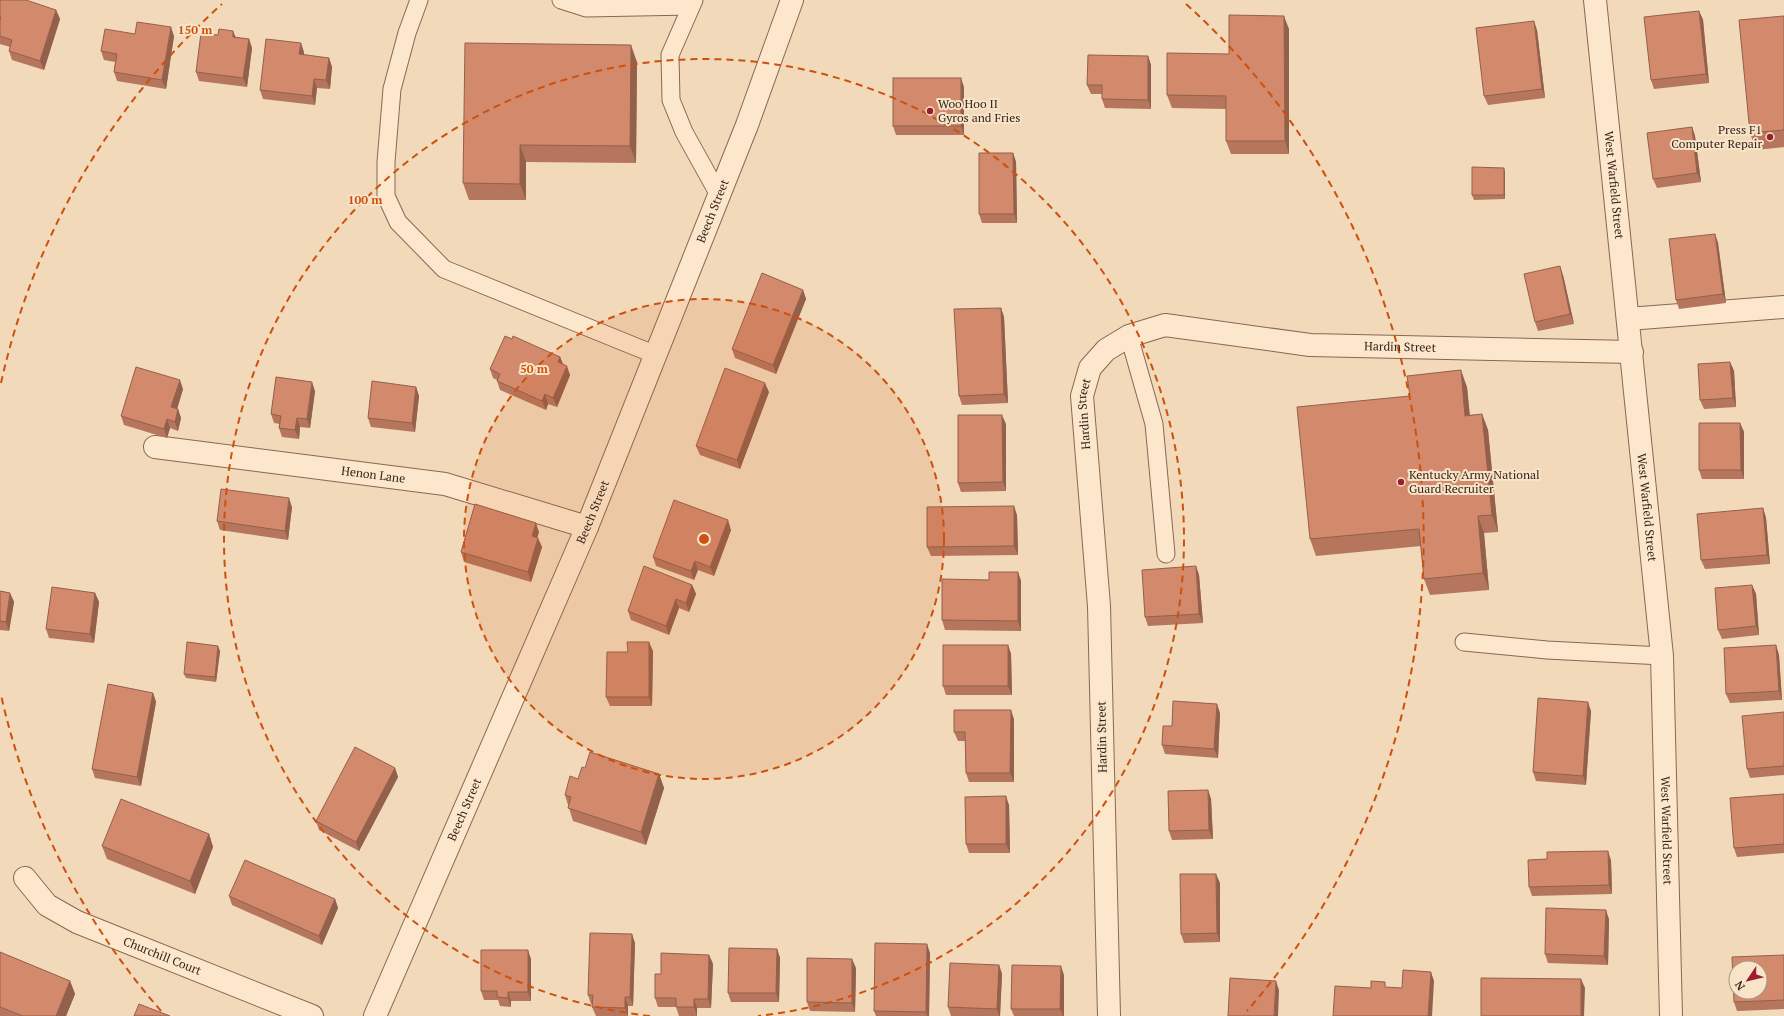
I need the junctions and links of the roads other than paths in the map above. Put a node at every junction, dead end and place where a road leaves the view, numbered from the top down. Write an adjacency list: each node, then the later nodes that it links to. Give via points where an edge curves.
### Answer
1 (419, 0): 11 (lane, via 407,33 392,90 386,196 398,222 444,269)
2 (561, 0): 5 (lane, via 586,8)
3 (792, 0): 6 (street, Beech Street)
4 (1596, 0): 8 (street, West Warfield Street)
5 (692, 3): 6 (lane, via 670,55 671,100 684,132)
6 (719, 195): 11 (street, Beech Street)
7 (1784, 307): 8 (street)
8 (1628, 319): 10 (street, West Warfield Street)
9 (1129, 336): 10 (street, Hardin Street, via 1165,325 1310,345); 14 (lane, via 1154,424); 20 (street, Hardin Street, via 1106,350 1090,368 1082,396 1099,606)
10 (1632, 352): 16 (street, West Warfield Street)
11 (656, 355): 13 (street, Beech Street)
12 (155, 447): 13 (street, Henon Lane, via 445,484)
13 (587, 527): 19 (street, Beech Street)
14 (1166, 554)
15 (1464, 642): 16 (lane, via 1547,650)
16 (1662, 656): 21 (street, West Warfield Street)
17 (25, 878): 18 (street, Churchill Court, via 47,905 77,922)
18 (312, 1016)
19 (375, 1016)
20 (1109, 1016)
21 (1671, 1016)

